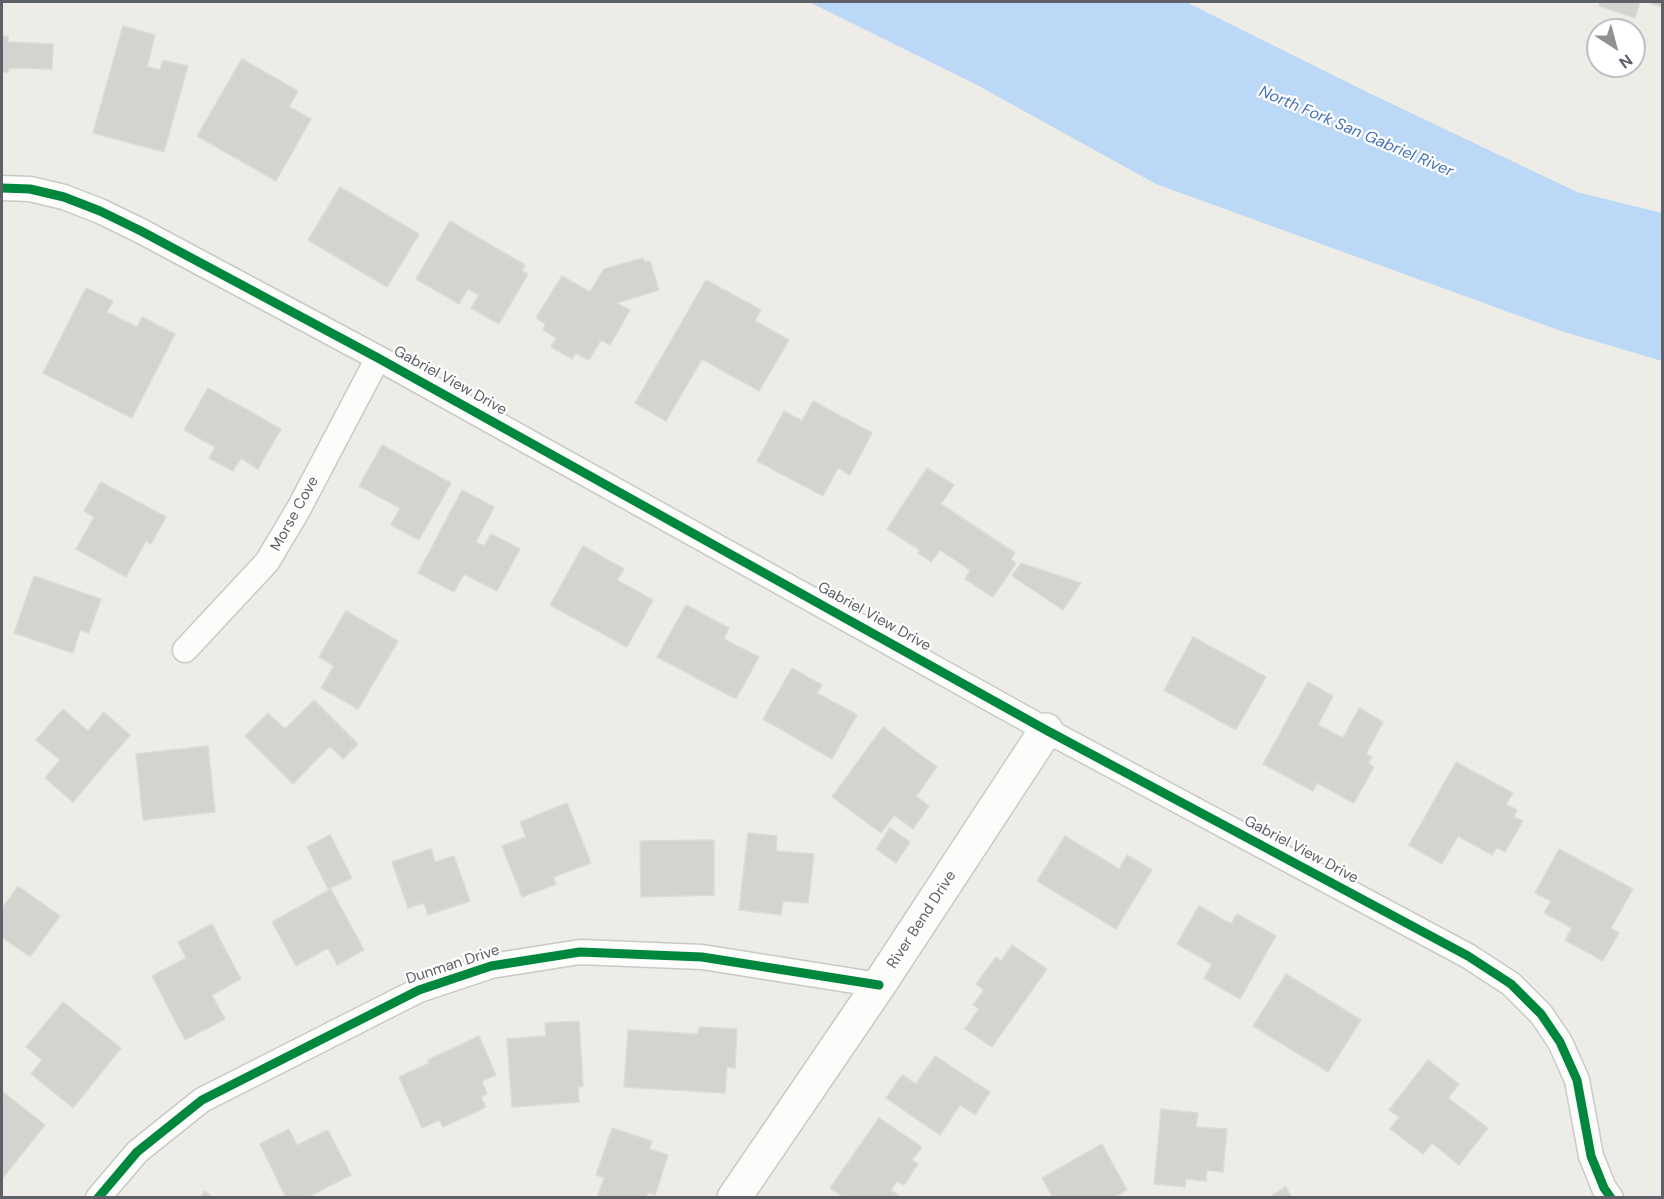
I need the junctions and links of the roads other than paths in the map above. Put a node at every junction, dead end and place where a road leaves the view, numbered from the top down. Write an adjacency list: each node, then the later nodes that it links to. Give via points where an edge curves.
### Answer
1 (2, 188): 2 (street, Gabriel View Drive, via 30,189 100,211)
2 (378, 358): 3 (street, Morse Cove, via 267,562); 4 (street, Gabriel View Drive)
3 (185, 650)
4 (1046, 730): 5 (street, River Bend Drive); 8 (street, Gabriel View Drive, via 1468,956 1511,984 1541,1014 1560,1042 1576,1080 1591,1156)
5 (879, 985): 6 (street, Dunman Drive, via 702,957 580,952 491,966 418,990 202,1100 137,1152); 7 (street, River Bend Drive)
6 (98, 1197)
7 (734, 1197)
8 (1611, 1197)

